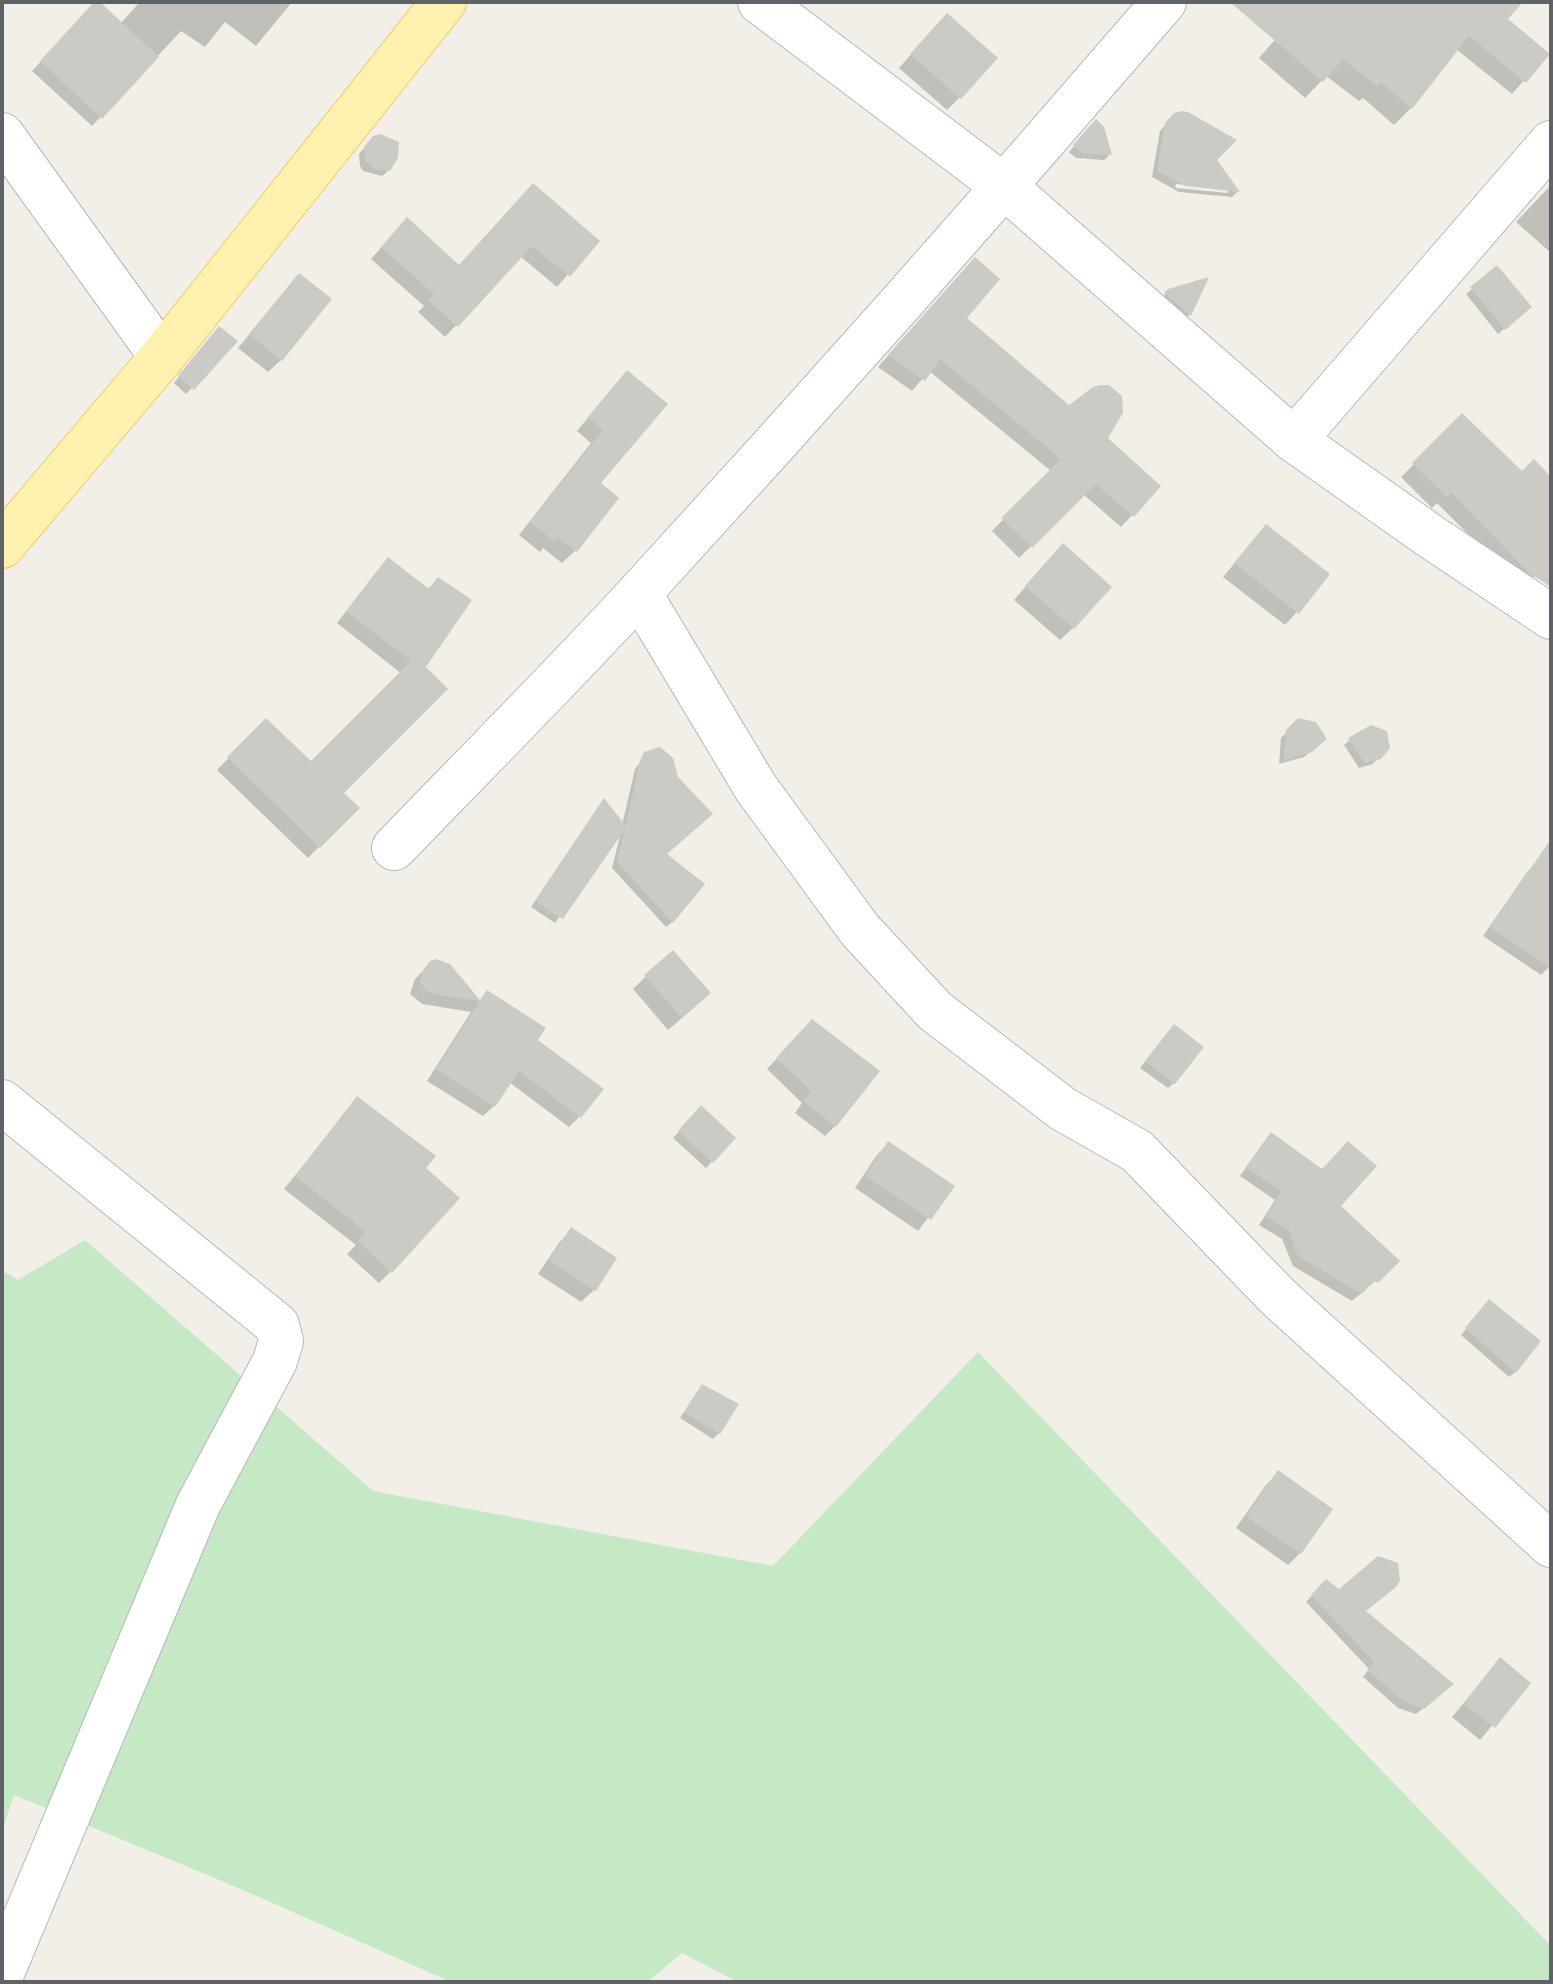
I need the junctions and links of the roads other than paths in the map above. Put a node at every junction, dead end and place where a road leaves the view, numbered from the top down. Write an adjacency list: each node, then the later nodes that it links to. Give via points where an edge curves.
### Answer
1 (444, 2): 7 (main road)
2 (760, 2): 6 (street)
3 (1164, 2): 6 (street)
4 (2, 135): 7 (street)
5 (1551, 143): 8 (street)
6 (1005, 187): 8 (street); 10 (street)
7 (162, 357): 9 (main road)
8 (1294, 440): 11 (street)
9 (2, 546)
10 (639, 593): 12 (street); 14 (street, via 756,788 860,930 935,1011 1063,1109 1137,1151 1277,1296)
11 (1551, 617)
12 (394, 848)
13 (2, 1102): 15 (street, via 277,1325 281,1341 198,1505)
14 (1551, 1545)
15 (2, 1973)

